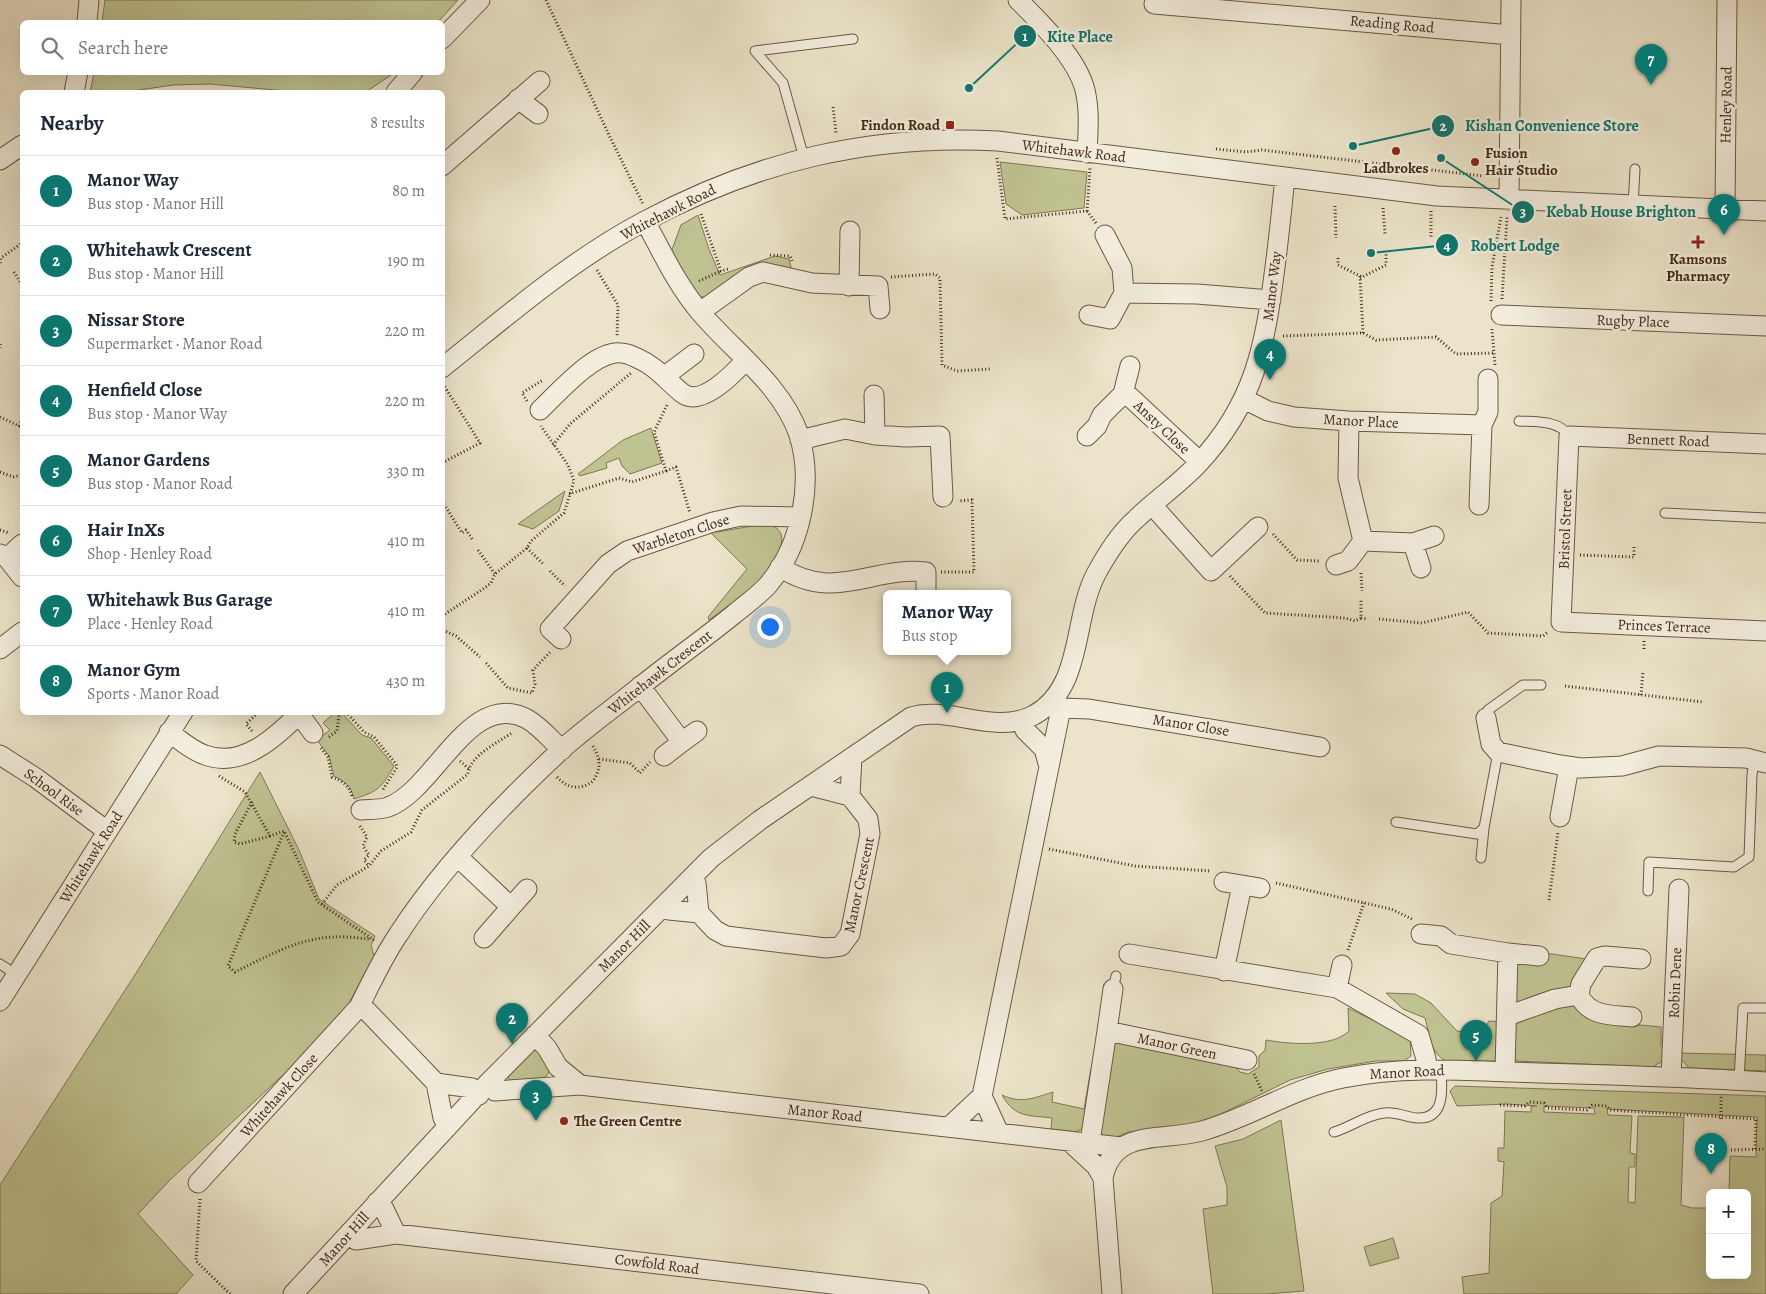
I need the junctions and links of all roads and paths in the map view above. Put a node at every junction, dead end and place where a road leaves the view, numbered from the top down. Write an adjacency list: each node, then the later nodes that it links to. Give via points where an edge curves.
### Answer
1 (89, 0): 8 (street)
2 (480, 0): 10 (street)
3 (546, 0): 42 (path)
4 (1018, 0): 28 (street, via 1051,34 1081,80 1088,113)
5 (1511, 0): 9 (street)
6 (1727, 0): 38 (street, Henley Road)
7 (1154, 4): 9 (street, Reading Road)
8 (86, 20)
9 (1511, 35): 31 (street)
10 (445, 36)
11 (853, 39): 26 (lane, via 755,51 783,83)
12 (77, 75): 15 (street)
13 (411, 75): 16 (street)
14 (540, 80): 17 (street)
15 (74, 90)
16 (398, 90)
17 (518, 100): 19 (street); 29 (street)
18 (833, 107): 21 (path)
19 (538, 114)
20 (845, 132): 21 (path)
21 (836, 133): 22 (path)
22 (826, 136)
23 (998, 141): 26 (street, Whitehawk Road, via 940,139 881,143); 28 (street, Whitehawk Road); 28 (path, via 997,157 1006,219 1087,211)
24 (20, 146): 27 (street)
25 (1213, 149): 31 (path, via 1262,150 1483,176 1500,169)
26 (804, 158): 42 (street, Whitehawk Road, via 728,182)
27 (0, 160)
28 (1089, 160): 32 (street, Whitehawk Road)
29 (445, 163)
30 (1635, 168): 34 (lane)
31 (1510, 170): 36 (street)
32 (1285, 177): 36 (street, Whitehawk Road, via 1437,196); 64 (street, Manor Way)
33 (1335, 206): 47 (path)
34 (1633, 206): 36 (street, Whitehawk Road); 38 (street, Whitehawk Road)
35 (1384, 208): 44 (path)
36 (1508, 209): 68 (path)
37 (1431, 210): 46 (path)
38 (1725, 210): 40 (street, Whitehawk Road)
39 (701, 211): 55 (path, via 700,216)
40 (1766, 211)
41 (1500, 217): 68 (path, via 1492,267)
42 (648, 219): 50 (street, Whitehawk Road); 62 (street, Whitehawk Crescent)
43 (850, 231): 60 (street)
44 (1385, 234)
45 (1105, 235): 63 (street, via 1122,268)
46 (1432, 237)
47 (1336, 238)
48 (20, 244): 53 (path, via 1,258)
49 (1386, 254): 57 (path, via 1386,265)
50 (588, 256): 72 (path, via 618,305); 77 (street, Whitehawk Road)
51 (765, 256): 58 (path, via 774,253 790,256)
52 (1338, 258): 57 (path, via 1338,265)
53 (0, 263)
54 (730, 268): 55 (path)
55 (721, 271): 62 (path)
56 (14, 272): 59 (path)
57 (1360, 278): 70 (path)
58 (797, 280): 60 (street); 66 (street, via 763,272 756,274)
59 (20, 282)
60 (849, 286): 61 (street)
61 (878, 286): 65 (street); 79 (path, via 879,278 935,274 940,278 942,366 957,371)
62 (681, 288): 66 (street, Whitehawk Crescent)
63 (1124, 293): 64 (street, via 1198,294); 67 (street, via 1110,319)
64 (1271, 300): 85 (street, Manor Way, via 1261,355)
65 (880, 309)
66 (700, 312): 75 (street, Whitehawk Crescent)
67 (1089, 315)
68 (1495, 316): 69 (street, Rugby Place); 73 (path)
69 (1766, 326)
70 (1363, 333): 71 (path); 73 (path, via 1376,340 1436,338 1456,354)
71 (1283, 336)
72 (616, 353): 76 (street); 86 (street, via 590,364)
73 (1495, 353): 80 (path)
74 (694, 354): 81 (street)
75 (745, 361): 81 (street, via 719,385 700,396 687,396); 95 (street, Whitehawk Crescent, via 783,403)
76 (646, 362): 81 (street); 97 (path, via 570,424)
77 (445, 366)
78 (1130, 366): 83 (street, Ansty Close)
79 (990, 369)
80 (1492, 375): 90 (street, via 1488,412)
81 (670, 381): 100 (path, via 654,432)
82 (445, 388): 98 (path, via 480,443)
83 (1123, 394): 93 (street, Ansty Close); 99 (street, Ansty Close)
84 (874, 395): 92 (street)
85 (1244, 399): 88 (street, Manor Place, via 1268,411 1294,417); 99 (street, Manor Way, via 1224,433)
86 (539, 415): 97 (path)
87 (0, 417): 91 (path)
88 (1349, 421): 90 (street, Manor Place); 115 (street, via 1348,478)
89 (1519, 421): 94 (lane, via 1555,425)
90 (1482, 425): 105 (street)
91 (20, 427)
92 (874, 435): 95 (street, via 845,429); 104 (street, via 940,436)
93 (1087, 436)
94 (1569, 436): 96 (street, Bennett Road); 137 (street, Bristol Street)
95 (800, 440): 109 (street, Whitehawk Crescent, via 805,479)
96 (1766, 444)
97 (553, 445): 103 (path, via 568,465 574,481)
98 (445, 461)
99 (1200, 462): 107 (street, Manor Way)
100 (666, 471): 103 (path, via 632,482 619,478); 112 (path, via 676,467)
101 (0, 472): 102 (path, via 13,477)
102 (20, 475)
103 (568, 494): 119 (path, via 564,514)
104 (944, 497): 128 (path, via 943,501 972,500 974,572)
105 (1479, 505)
106 (445, 506): 114 (path, via 462,533 466,530)
107 (1152, 506): 124 (street, via 1211,571); 151 (street, Manor Way, via 1123,533 1095,576)
108 (1665, 513): 110 (lane)
109 (800, 517): 112 (street, Warbleton Close, via 740,516); 126 (street, Whitehawk Crescent)
110 (1766, 518)
111 (1258, 527): 124 (street); 125 (path, via 1263,523 1297,560 1315,562 1330,557)
112 (694, 528): 141 (street, Warbleton Close, via 627,551 608,564 550,629)
113 (1434, 536): 116 (street)
114 (472, 540)
115 (1363, 541): 116 (street); 125 (street, via 1348,561)
116 (1413, 543): 127 (street)
117 (20, 545): 122 (street)
118 (1634, 545): 121 (path, via 1634,557)
119 (527, 548): 123 (path); 129 (path)
120 (478, 550): 129 (path)
121 (1577, 555)
122 (3, 556): 130 (street)
123 (543, 564)
124 (1219, 564): 134 (path, via 1265,613 1355,621)
125 (1336, 565)
126 (780, 567): 128 (street, via 810,581 832,584 900,570); 147 (street, Whitehawk Crescent, via 752,600)
127 (1421, 568)
128 (926, 572): 131 (street)
129 (495, 574): 133 (path, via 491,583)
130 (20, 575)
131 (926, 590)
132 (1361, 600): 134 (path)
133 (445, 614)
134 (1361, 618): 135 (path)
135 (1367, 619)
136 (1379, 619): 137 (path, via 1422,623 1468,612 1488,633 1543,636)
137 (1562, 622): 139 (street, Princes Terrace)
138 (445, 630): 143 (path)
139 (1766, 631)
140 (20, 634): 142 (street)
141 (561, 639): 144 (path, via 533,670 535,684 532,692 508,688)
142 (0, 649)
143 (480, 657)
144 (486, 663)
145 (1643, 670): 149 (path)
146 (1541, 685): 158 (lane, via 1523,685 1488,710)
147 (640, 686): 166 (street); 169 (street, Whitehawk Crescent)
148 (1565, 686): 149 (path)
149 (1642, 695): 150 (path)
150 (1703, 702)
151 (1057, 704): 160 (street, Manor Hill); 167 (street, Manor Close); 176 (street, Manor Way)
152 (180, 715): 162 (street, Whitehawk Road)
153 (256, 715): 163 (path, via 246,724)
154 (298, 715): 162 (street, via 257,749 234,759 203,755)
155 (301, 715): 164 (street)
156 (339, 715): 164 (path, via 337,731)
157 (349, 715): 182 (path, via 364,732 374,737 396,764 380,797)
158 (1486, 718): 168 (street)
159 (529, 720): 169 (street); 182 (street, via 508,714 483,720 466,733 419,786); 200 (path, via 474,761 468,774 422,810 410,832 381,852 369,866 337,885)
160 (1021, 720): 172 (street, Manor Hill, via 1005,723 918,715 900,723); 176 (street, via 1025,730 1044,749)
161 (697, 730): 166 (street)
162 (169, 732): 187 (street, Whitehawk Road)
163 (257, 736)
164 (316, 739)
165 (589, 742): 173 (path)
166 (682, 742): 171 (street)
167 (1320, 747)
168 (1489, 748): 175 (street); 186 (lane)
169 (562, 750): 191 (street, Whitehawk Crescent, via 505,805)
170 (0, 754): 187 (street, School Rise)
171 (664, 756): 173 (path, via 658,755 640,773 630,764)
172 (852, 758): 179 (street, Manor Hill); 180 (street)
173 (599, 759): 177 (path, via 597,774 582,787 565,785)
174 (1760, 761): 175 (street, via 1659,756 1622,766); 197 (lane, via 1752,775 1749,856 1734,867 1649,862)
175 (1569, 767): 184 (street)
176 (1049, 768): 190 (street, Manor Way)
177 (555, 774)
178 (216, 775): 181 (path, via 245,792)
179 (811, 786): 180 (street); 193 (street, Manor Hill, via 735,838)
180 (850, 796): 203 (street, Manor Crescent, via 868,819 870,834 850,934 841,946 826,948 726,936 715,930)
181 (252, 802): 189 (path); 189 (path, via 234,842 240,844)
182 (388, 807): 183 (street)
183 (361, 810)
184 (1560, 816): 198 (path)
185 (1396, 822): 186 (lane, via 1477,834)
186 (1484, 828): 192 (lane)
187 (107, 831): 215 (street, Whitehawk Road)
188 (284, 831): 189 (path); 200 (path, via 318,902); 207 (path, via 228,966 235,972 311,940 333,937)
189 (270, 836)
190 (1033, 847): 194 (path); 235 (street, Manor Way)
191 (458, 857): 202 (street); 220 (street, Whitehawk Crescent, via 397,936)
192 (1481, 858)
193 (691, 878): 201 (street, Manor Hill); 203 (street, via 696,883)
194 (1243, 882): 199 (path); 214 (street)
195 (527, 889): 202 (street)
196 (1679, 889): 229 (street, Robin Dene)
197 (1648, 891)
198 (1549, 900)
199 (1364, 903): 205 (path, via 1407,915); 213 (path)
200 (322, 904): 204 (path)
201 (664, 906): 203 (street, via 669,910); 225 (street, Manor Hill)
202 (511, 907): 206 (street)
203 (699, 913)
204 (363, 933)
205 (1421, 934): 208 (street, via 1441,936 1451,944)
206 (484, 938)
207 (371, 939)
208 (1508, 953): 210 (street); 222 (street)
209 (1129, 954): 214 (street)
210 (1539, 956)
211 (1641, 958): 218 (street, via 1596,958 1581,984)
212 (0, 964): 215 (lane)
213 (1342, 965): 217 (street)
214 (1224, 971): 217 (street)
215 (17, 975): 219 (street, Whitehawk Road)
216 (1114, 983): 224 (street)
217 (1337, 988): 227 (street, via 1419,1035 1426,1059)
218 (1579, 995): 222 (street, via 1555,999); 223 (street, via 1591,1010)
219 (0, 1001)
220 (359, 1007): 232 (street, via 367,1011); 251 (street, Whitehawk Close)
221 (1766, 1008): 230 (lane, via 1743,1008)
222 (1507, 1016): 228 (street)
223 (1632, 1017)
224 (1107, 1031): 226 (street, Manor Green); 245 (street)
225 (535, 1035): 233 (street, via 558,1067); 234 (street, Manor Hill)
226 (1247, 1060): 237 (path)
227 (1434, 1070): 228 (street, Manor Road); 237 (street, Manor Road, via 1343,1078); 242 (lane, via 1442,1096 1438,1108 1430,1114 1419,1118 1403,1113 1384,1113)
228 (1505, 1072): 229 (street, Manor Road)
229 (1671, 1077): 230 (street, Manor Road)
230 (1739, 1080): 231 (street, Manor Road)
231 (1766, 1082)
232 (436, 1083): 234 (street); 240 (street, via 443,1118)
233 (580, 1085): 234 (street, Manor Road); 241 (street, Manor Road)
234 (483, 1089): 240 (street, Manor Hill)
235 (982, 1096): 241 (street); 243 (street)
236 (1721, 1102): 239 (path)
237 (1268, 1103): 246 (street, Manor Road, via 1201,1131 1137,1140)
238 (1500, 1105): 239 (path, via 1525,1106 1529,1102 1544,1103 1547,1108 1587,1110 1592,1105 1600,1105 1610,1110)
239 (1721, 1118): 249 (path, via 1756,1119)
240 (449, 1125): 252 (street, Manor Hill)
241 (950, 1127): 243 (street, Manor Road)
242 (1334, 1132)
243 (999, 1133): 244 (street, Manor Road)
244 (1069, 1141): 245 (street, Manor Road); 250 (street, via 1096,1166)
245 (1090, 1142): 246 (street, Manor Road)
246 (1121, 1147): 250 (street, via 1108,1161)
247 (1766, 1149): 249 (path)
248 (1731, 1150): 249 (path)
249 (1755, 1150)
250 (1103, 1178): 258 (street)
251 (198, 1183): 255 (path, via 200,1206 196,1261)
252 (377, 1202): 253 (street, Manor Hill); 254 (street)
253 (349, 1233): 254 (street, Cowfold Road, via 356,1240); 256 (street, Manor Hill)
254 (396, 1234): 257 (street, Cowfold Road)
255 (230, 1294)
256 (294, 1294)
257 (919, 1294)
258 (1112, 1294)

